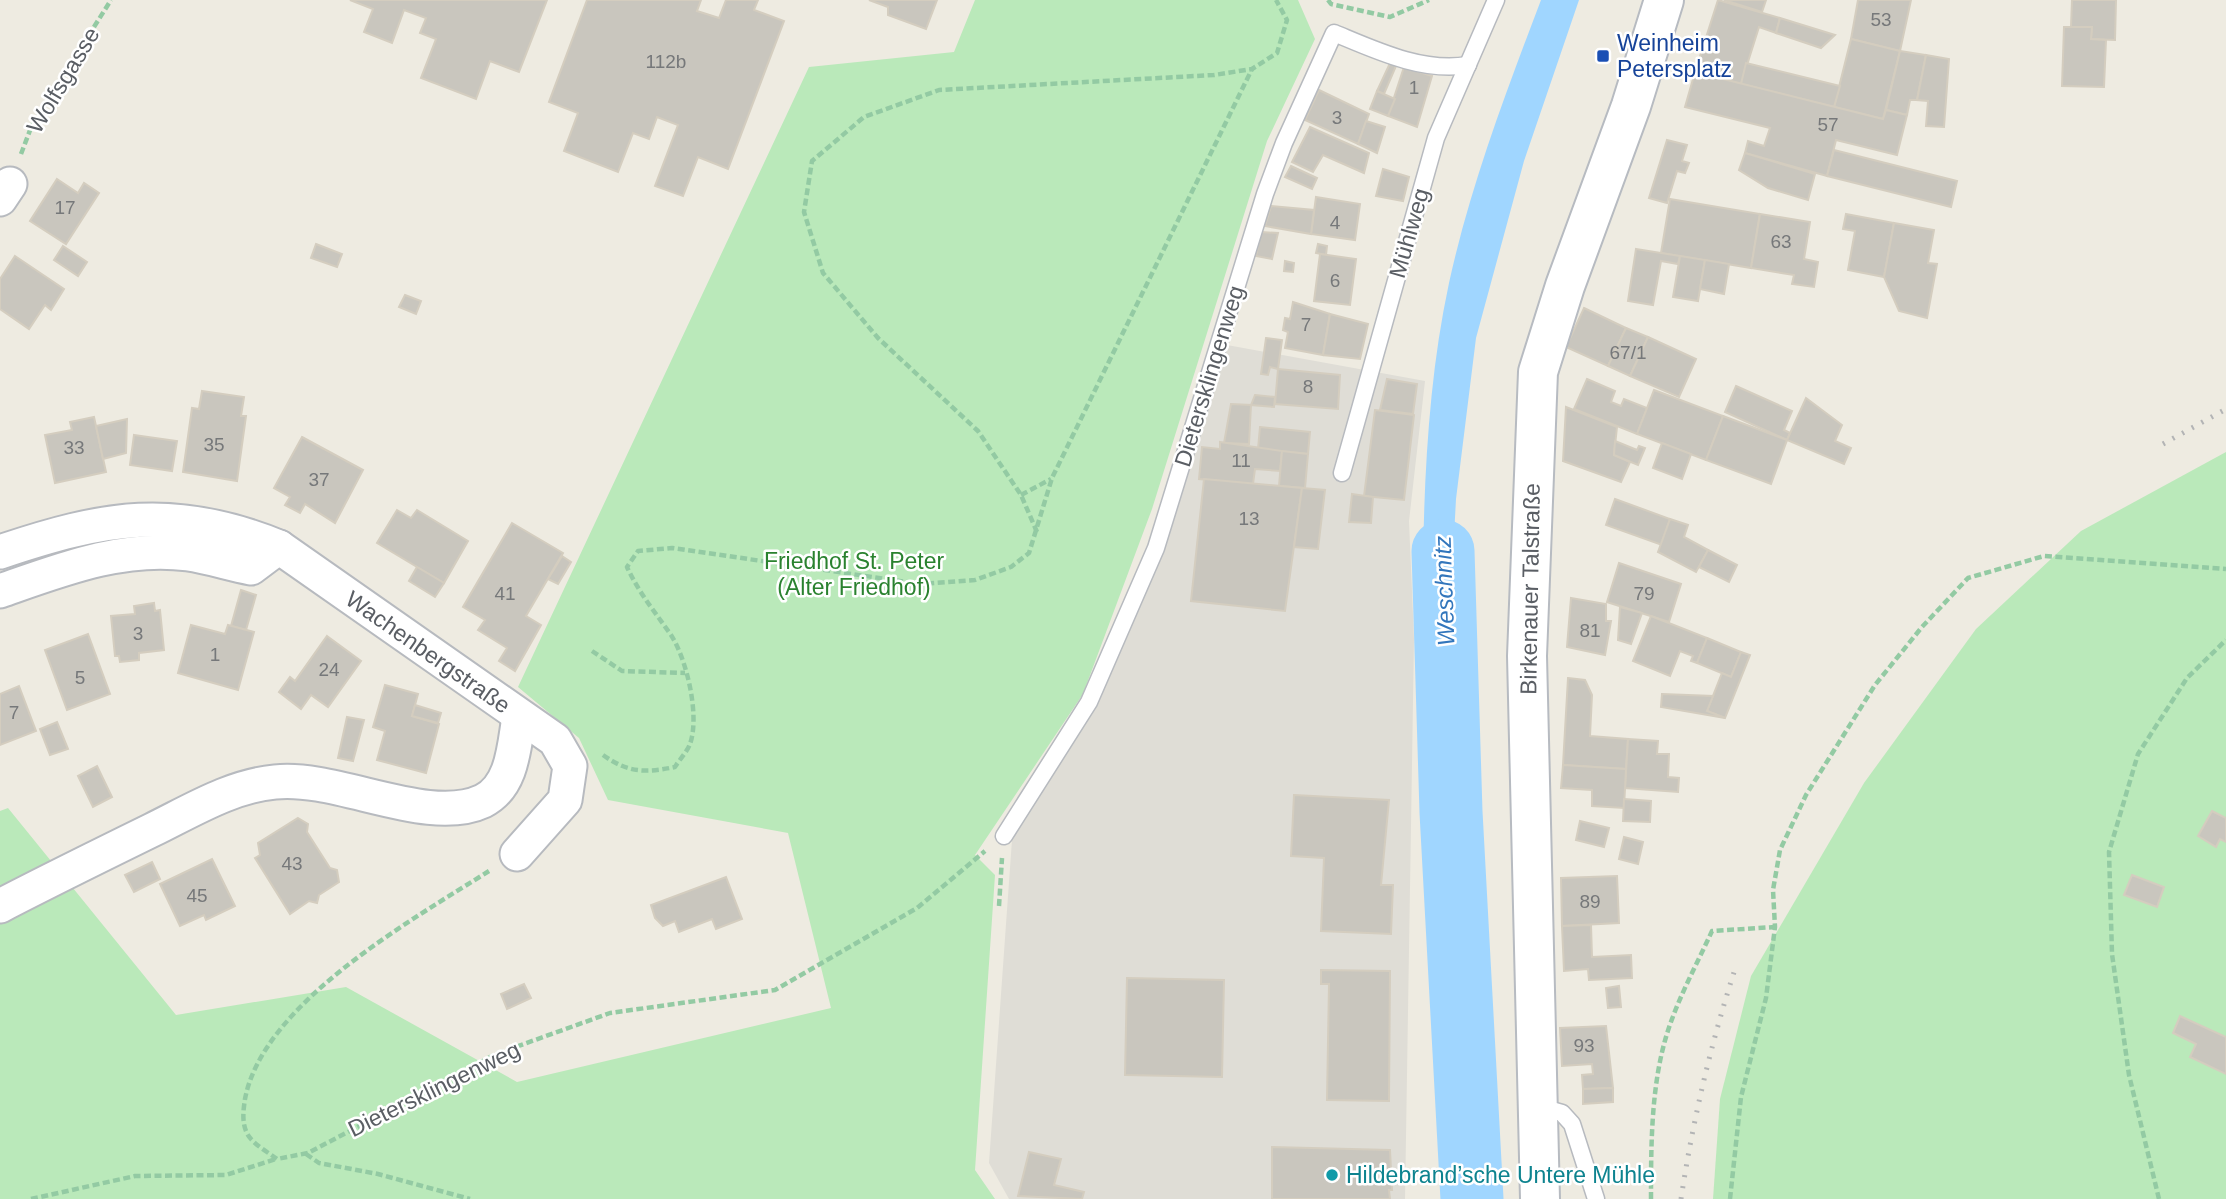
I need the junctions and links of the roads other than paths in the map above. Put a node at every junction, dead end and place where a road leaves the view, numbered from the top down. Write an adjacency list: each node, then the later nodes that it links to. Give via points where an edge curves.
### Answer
1 (1496, 0): 3 (lane, Mühlweg)
2 (1664, 0): 12 (main road, Birkenauer Talstraße, via 1538,372 1527,656)
3 (1468, 65): 4 (lane, Mühlweg, via 1436,138); 9 (lane, Dietersklingenweg, via 1447,69 1385,54 1334,33 1283,143 1265,194 1156,548 1089,702)
4 (1342, 473)
5 (279, 547): 6 (street, Wachenbergstraße, via 239,530 190,520 131,519 61,531); 7 (street, via 251,568 186,554 129,553 74,565); 8 (street, Wachenbergstraße)
6 (0, 552)
7 (0, 591)
8 (519, 717): 10 (street, via 555,740 570,766 565,800); 11 (street, Wachenbergstraße, via 509,769 500,788 485,800 465,807 424,806 314,782 258,784 206,803)
9 (1004, 835)
10 (517, 854)
11 (0, 906)
12 (1536, 1106): 13 (main road, Birkenauer Talstraße); 14 (lane, via 1562,1113 1572,1124)
13 (1540, 1199)
14 (1597, 1199)

